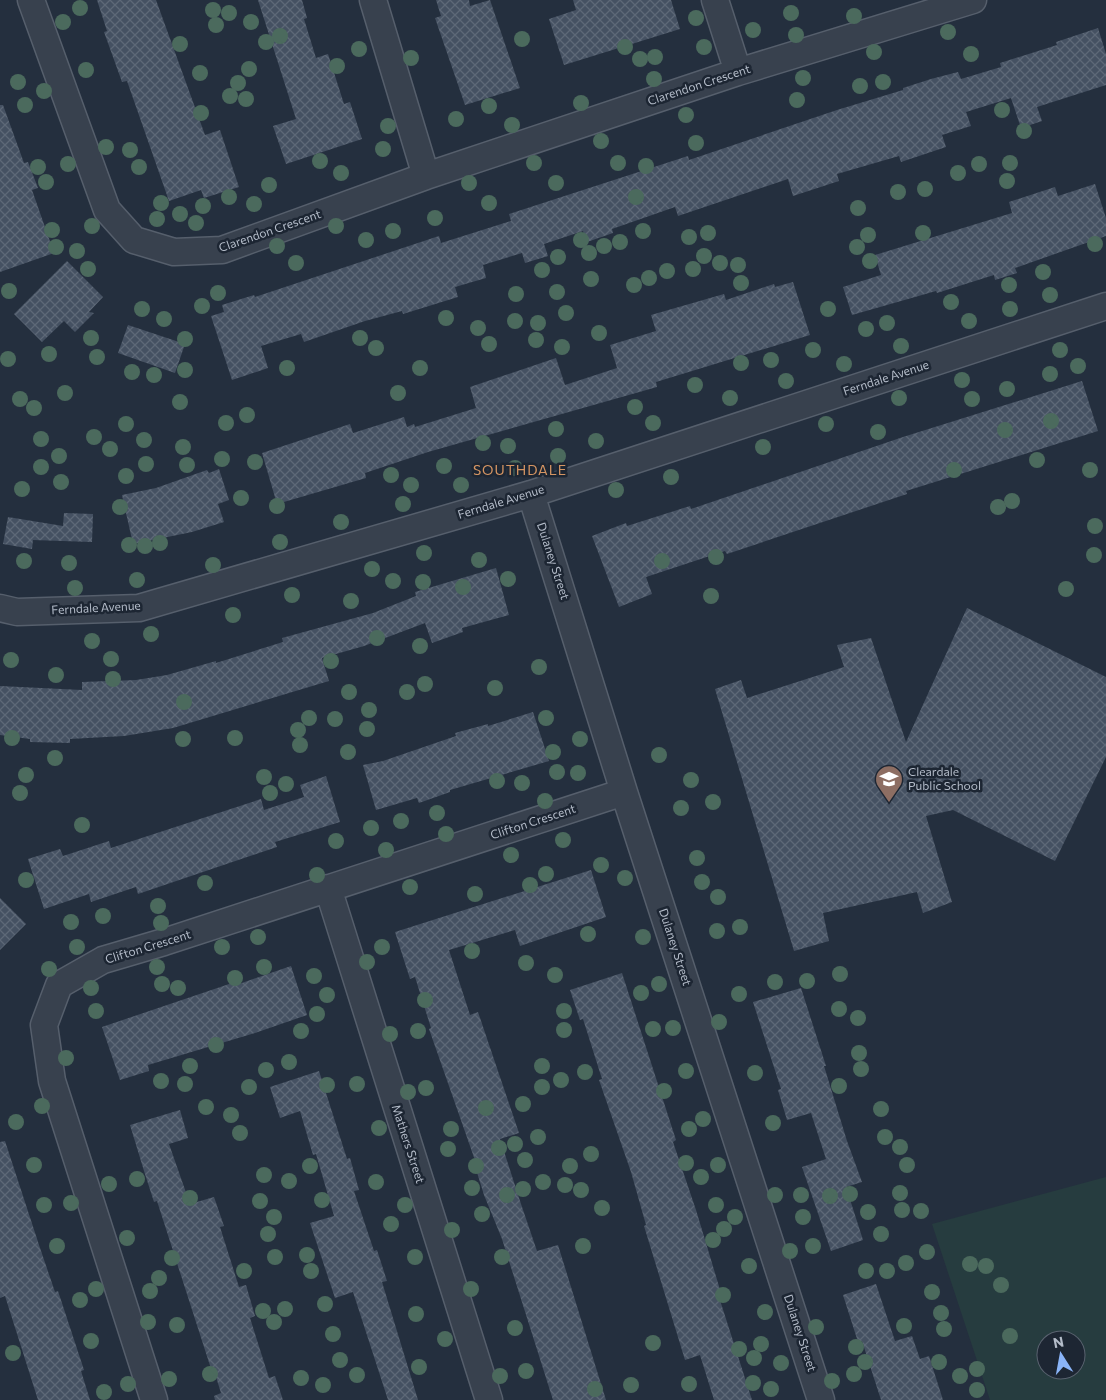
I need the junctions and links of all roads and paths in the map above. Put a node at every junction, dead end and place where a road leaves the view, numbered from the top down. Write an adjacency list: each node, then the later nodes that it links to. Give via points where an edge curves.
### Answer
1 (31, 0): 6 (street, Clarendon Crescent, via 107,210 134,240 174,252 222,250)
2 (373, 0): 6 (street)
3 (715, 0): 5 (street)
4 (973, 0): 5 (street, Clarendon Crescent)
5 (738, 72): 6 (street, Clarendon Crescent)
6 (426, 176)
7 (1106, 306): 8 (street, Ferndale Avenue)
8 (531, 494): 9 (street, Ferndale Avenue, via 139,608 17,612); 10 (street, Dulaney Street)
9 (0, 608)
10 (624, 792): 11 (street, Clifton Crescent); 14 (street, Dulaney Street)
11 (328, 888): 12 (street, Clifton Crescent, via 103,960 59,984 44,1025 52,1081); 13 (street, Mathers Street)
12 (154, 1400)
13 (489, 1400)
14 (821, 1400)

